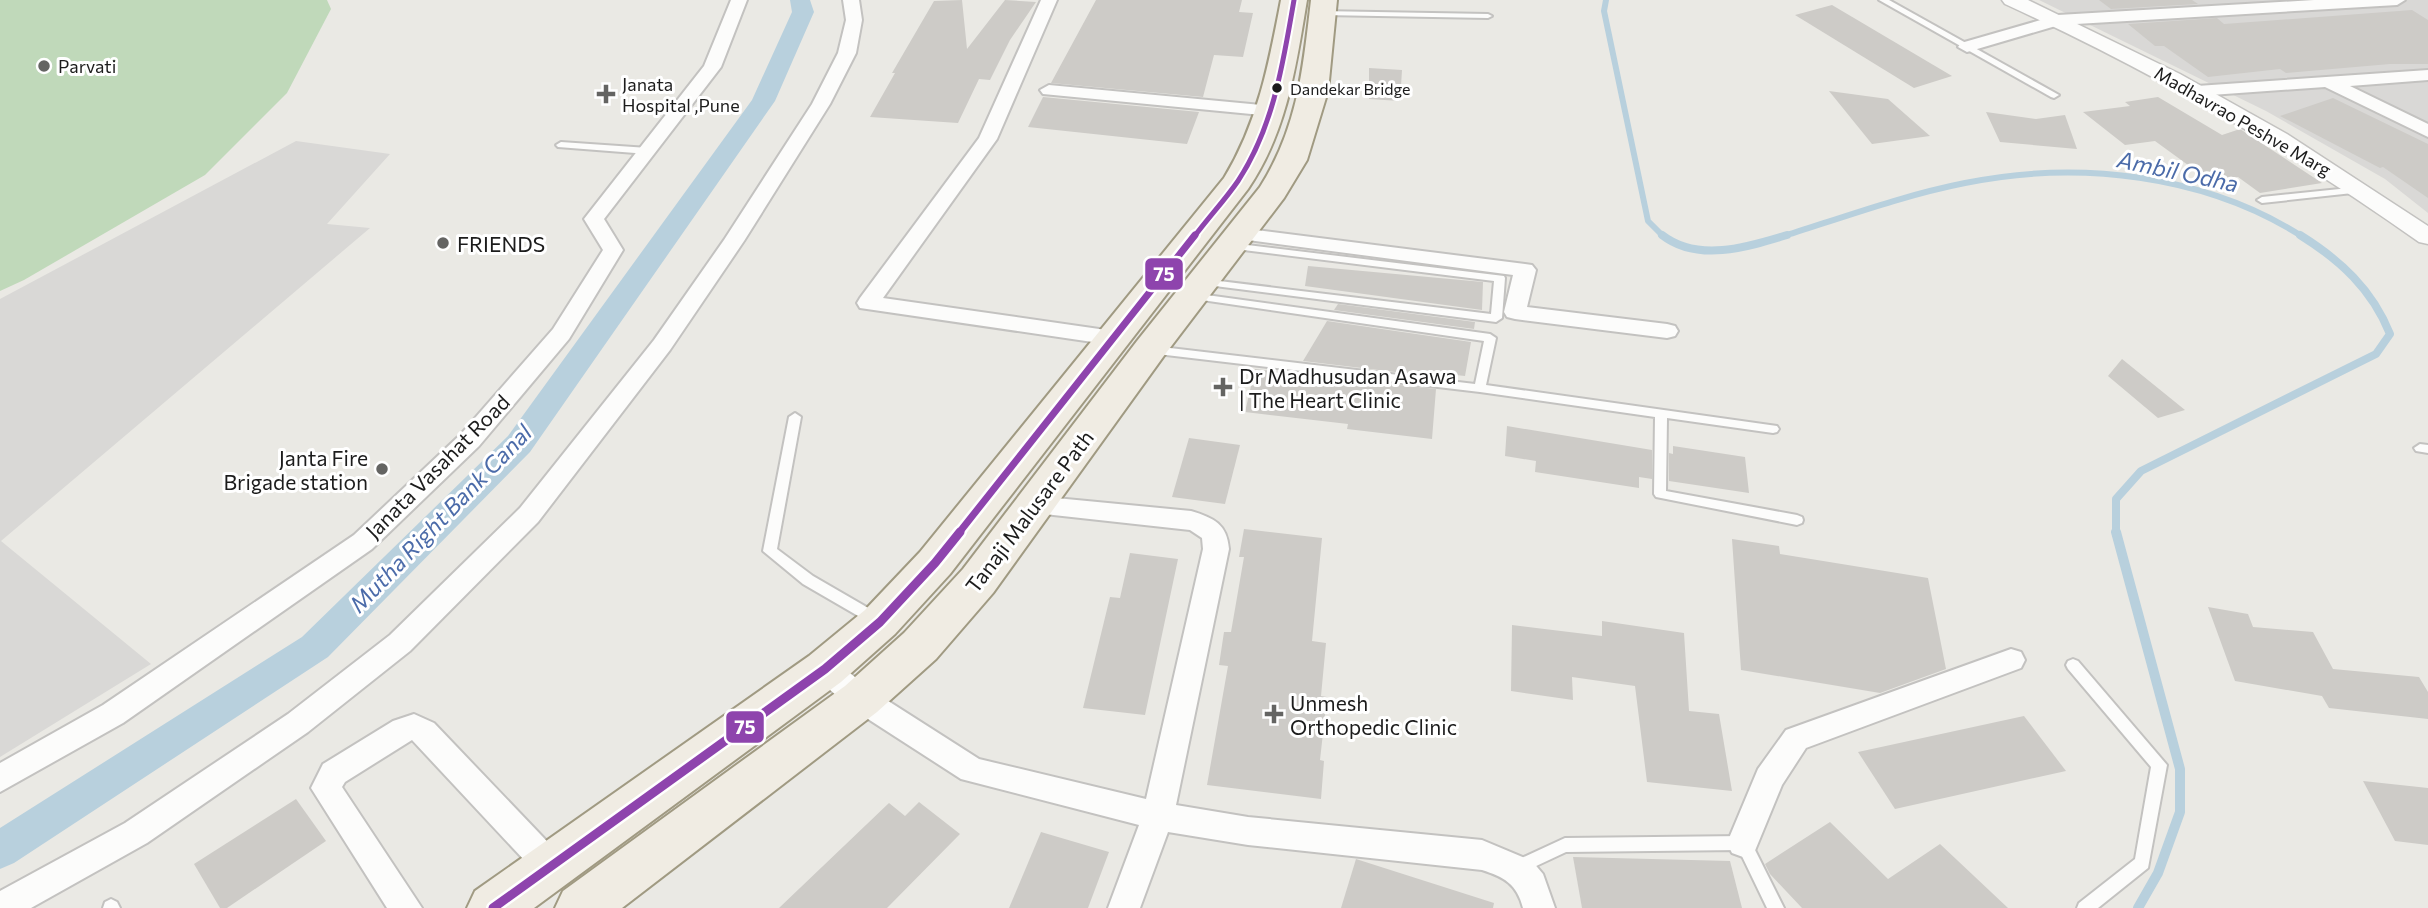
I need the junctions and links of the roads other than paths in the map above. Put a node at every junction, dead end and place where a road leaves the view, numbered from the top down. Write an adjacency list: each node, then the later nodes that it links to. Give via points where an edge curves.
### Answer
1 (739, 0): 21 (street, Janata Vasahat Road, via 712,67)
2 (851, 0): 46 (street, via 854,20 847,53 821,104 662,345 529,515 400,643 298,723 136,833)
3 (1049, 0): 28 (street, via 988,139 868,303)
4 (1883, 0): 11 (lane)
5 (2012, 0): 10 (street, Madhavrao Peshve Marg)
6 (2397, 0): 8 (street)
7 (1314, 4): 9 (lane); 12 (main road, Tanaji Malusare Path)
8 (2205, 6): 10 (street)
9 (1488, 16)
10 (2057, 20): 11 (street); 16 (street, Madhavrao Peshve Marg)
11 (1967, 47): 17 (lane)
12 (1301, 60): 18 (main road, Tanaji Malusare Path); 25 (main road, Tanaji Malusare Path, via 1314,91 1292,160)
13 (2428, 75): 14 (street)
14 (2327, 82): 16 (street); 19 (street)
15 (1049, 90): 18 (street)
16 (2197, 91): 22 (street, Madhavrao Peshve Marg)
17 (2054, 95)
18 (1272, 111): 28 (main road, Tanaji Malusare Path, via 1256,153)
19 (2428, 131)
20 (561, 145): 21 (lane)
21 (648, 151): 40 (street, Janata Vasahat Road, via 594,219 613,250 561,334 470,440 363,542 113,714)
22 (2359, 190): 23 (lane); 24 (street, Madhavrao Peshve Marg)
23 (2262, 200)
24 (2428, 237)
25 (1236, 240): 26 (main road, Tanaji Malusare Path); 26 (lane, via 1500,278 1496,318); 27 (street, via 1525,270 1515,312)
26 (1197, 289): 28 (main road, Tanaji Malusare Path); 29 (lane, via 1490,338)
27 (1667, 331)
28 (1131, 344): 29 (lane); 33 (main road, Tanaji Malusare Path); 35 (main road, Tanaji Malusare Path)
29 (1480, 388): 30 (lane)
30 (1661, 414): 32 (lane); 34 (lane, via 1660,494)
31 (795, 417): 35 (lane, via 770,551 807,580)
32 (1773, 429)
33 (1035, 505): 39 (main road, Tanaji Malusare Path, via 929,636); 41 (street, via 1191,521 1215,535 1216,549)
34 (1797, 520)
35 (880, 622): 38 (main road, Tanaji Malusare Path)
36 (2011, 660): 42 (street, via 1796,739 1769,778)
37 (2073, 666): 52 (lane, via 2158,765 2141,863)
38 (825, 669): 39 (street); 43 (main road, Tanaji Malusare Path)
39 (861, 699): 41 (street, via 972,771); 45 (main road, Tanaji Malusare Path)
40 (0, 779)
41 (1158, 816): 44 (street, via 1248,831 1482,855); 49 (street)
42 (1743, 843): 44 (lane, via 1565,845); 51 (lane)
43 (551, 867): 47 (street, via 424,732 414,727 403,730 334,773 326,788); 48 (main road, Tanaji Malusare Path)
44 (1519, 867): 50 (street, via 1535,891)
45 (593, 905)
46 (0, 908)
47 (406, 908)
48 (493, 908)
49 (1124, 908)
50 (1539, 908)
51 (1776, 908)
52 (2084, 908)

